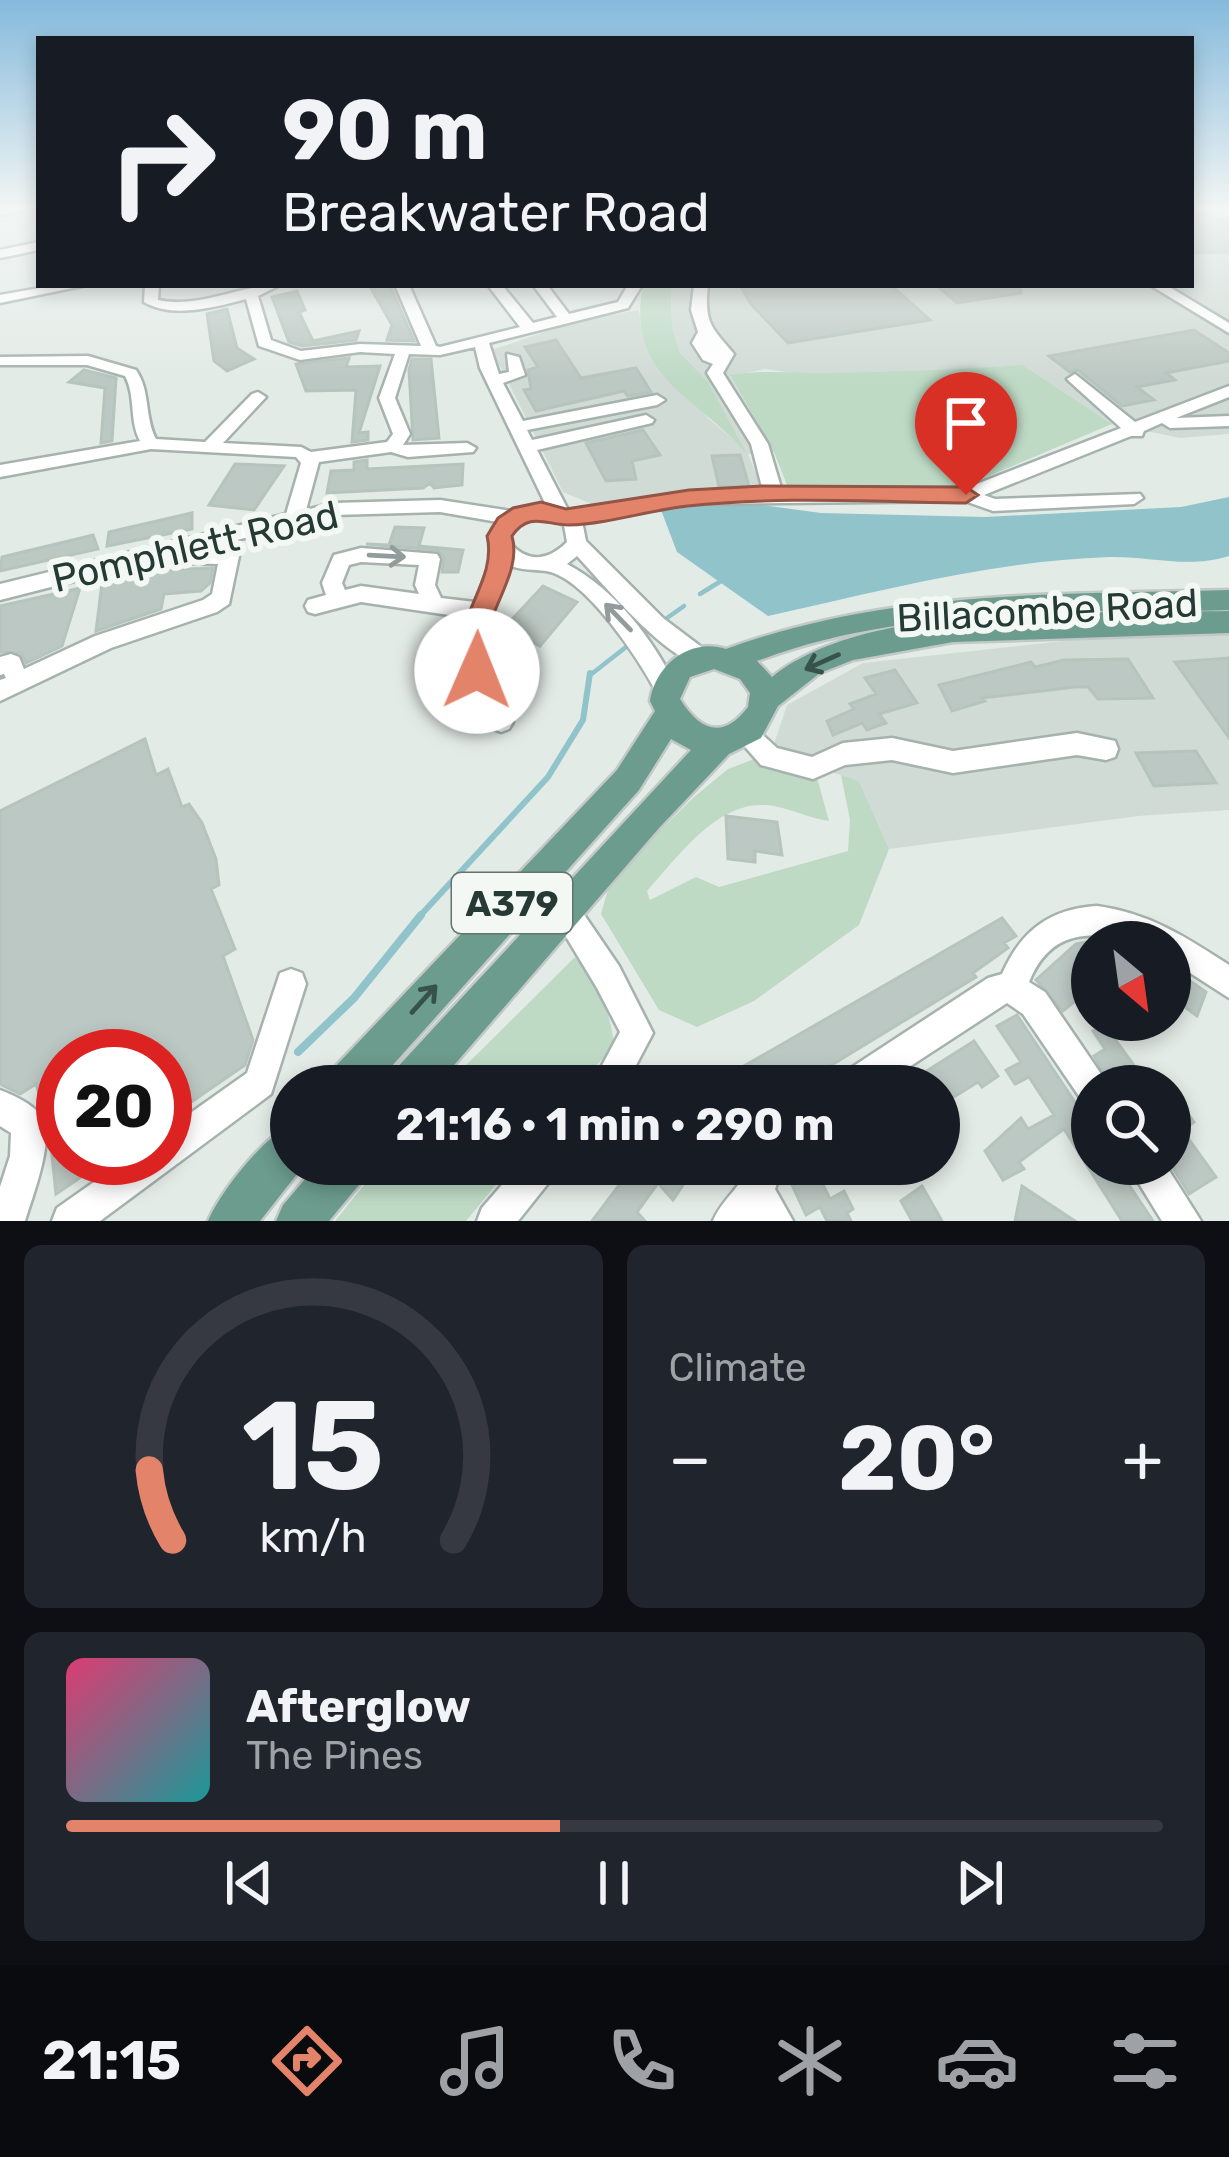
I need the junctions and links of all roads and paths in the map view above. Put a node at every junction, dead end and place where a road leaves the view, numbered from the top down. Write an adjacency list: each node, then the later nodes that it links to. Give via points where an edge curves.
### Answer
1 (63, 288): 12 (street)
2 (152, 288): 11 (street, via 152,302 166,309)
3 (266, 288): 11 (street)
4 (404, 288): 19 (street)
5 (497, 288): 15 (street)
6 (543, 288): 13 (street)
7 (633, 288): 13 (street, via 623,305)
8 (701, 288): 40 (street, via 699,343 720,362 715,373 754,430)
9 (1161, 288): 16 (street)
10 (1178, 288): 14 (street)
11 (251, 294): 18 (street, via 263,343 276,350)
12 (0, 299)
13 (564, 317): 15 (street)
14 (1229, 319)
15 (528, 327): 17 (street)
16 (1229, 329)
17 (474, 345): 19 (street); 23 (street)
18 (403, 351): 19 (street); 35 (street, via 387,398 402,434)
19 (436, 352)
20 (512, 357): 23 (street, via 517,375)
21 (0, 361): 32 (street, via 88,360 131,373 141,393 140,425)
22 (1075, 379): 31 (street)
23 (495, 380): 30 (street)
24 (1229, 391): 29 (street)
25 (258, 397): 34 (street)
26 (657, 400): 30 (street)
27 (646, 421): 33 (street)
28 (1229, 421): 29 (street)
29 (1156, 423): 31 (street)
30 (519, 428): 33 (street)
31 (1136, 432): 41 (street)
32 (152, 443): 34 (street); 38 (street)
33 (529, 446): 39 (street)
34 (209, 447): 37 (street, via 297,450)
35 (392, 447): 36 (street); 37 (street)
36 (467, 448)
37 (308, 458): 45 (street)
38 (0, 471)
39 (549, 483): 46 (street); 47 (street)
40 (773, 494): 41 (street, Pomphlett Road); 43 (street, Pomphlett Road, via 669,495)
41 (966, 495): 42 (street, via 993,505)
42 (1134, 498)
43 (620, 508): 47 (street, Pomphlett Road); 48 (street)
44 (462, 511): 45 (street, Pomphlett Road, via 408,505); 46 (street, Pomphlett Road); 49 (street, Pomphlett Road)
45 (295, 515): 50 (street, Pomphlett Road)
46 (522, 515): 47 (street, Pomphlett Road); 49 (street)
47 (563, 515): 48 (street)
48 (578, 540): 51 (street); 60 (street, via 655,624)
49 (502, 544): 51 (street, Pomphlett Road); 57 (street)
50 (175, 551): 52 (street, Pomphlett Road); 61 (street, via 175,559 229,556 221,598)
51 (541, 565): 57 (street); 63 (street, one-way to 51, via 626,626 578,578)
52 (0, 592)
53 (337, 598): 55 (street); 55 (street, one-way to 55, via 332,583 341,560 384,555 430,559 425,585); 56 (street)
54 (1229, 600): 58 (main road, Billacombe Road / A379)
55 (433, 602): 57 (street)
56 (315, 606)
57 (479, 611): 64 (street, via 472,654)
58 (994, 619): 59 (main road, Billacombe Road / A379); 60 (main road, Billacombe Road / A379, via 886,617); 62 (main road, Billacombe Road / A379, one-way to 62, via 853,649 810,665)
59 (1229, 622)
60 (714, 659): 62 (main road, via 749,671); 63 (main road, A379, via 684,664)
61 (5, 676)
62 (766, 699): 65 (main road, A379, via 764,715)
63 (668, 701): 65 (main road, via 682,729); 75 (main road, A379, one-way to 63, via 628,780)
64 (501, 722)
65 (733, 738): 66 (street, via 813,769 843,754 892,749 932,763 1077,743); 67 (main road, A379)
66 (1106, 749)
67 (564, 910): 76 (main road, A379); 77 (street, via 637,1033)
68 (1075, 921): 69 (street)
69 (1108, 921)
70 (1071, 922): 74 (street, via 1054,926 1018,965)
71 (1191, 957): 72 (street)
72 (1229, 983)
73 (291, 984): 81 (street, via 260,1083)
74 (1011, 988): 78 (street); 79 (street, via 1034,1003)
75 (365, 1065)
76 (427, 1065)
77 (619, 1065)
78 (883, 1065)
79 (1076, 1065)
80 (0, 1106): 89 (street, via 28,1125)
81 (192, 1132)
82 (270, 1165): 91 (street)
83 (270, 1173): 92 (main road)
84 (120, 1185): 90 (street)
85 (329, 1185): 93 (main road)
86 (525, 1185): 94 (street)
87 (1158, 1185): 96 (street)
88 (766, 1192): 95 (street)
89 (7, 1221)
90 (70, 1221)
91 (206, 1221)
92 (231, 1221)
93 (299, 1221)
94 (495, 1221)
95 (731, 1221)
96 (1183, 1221)

